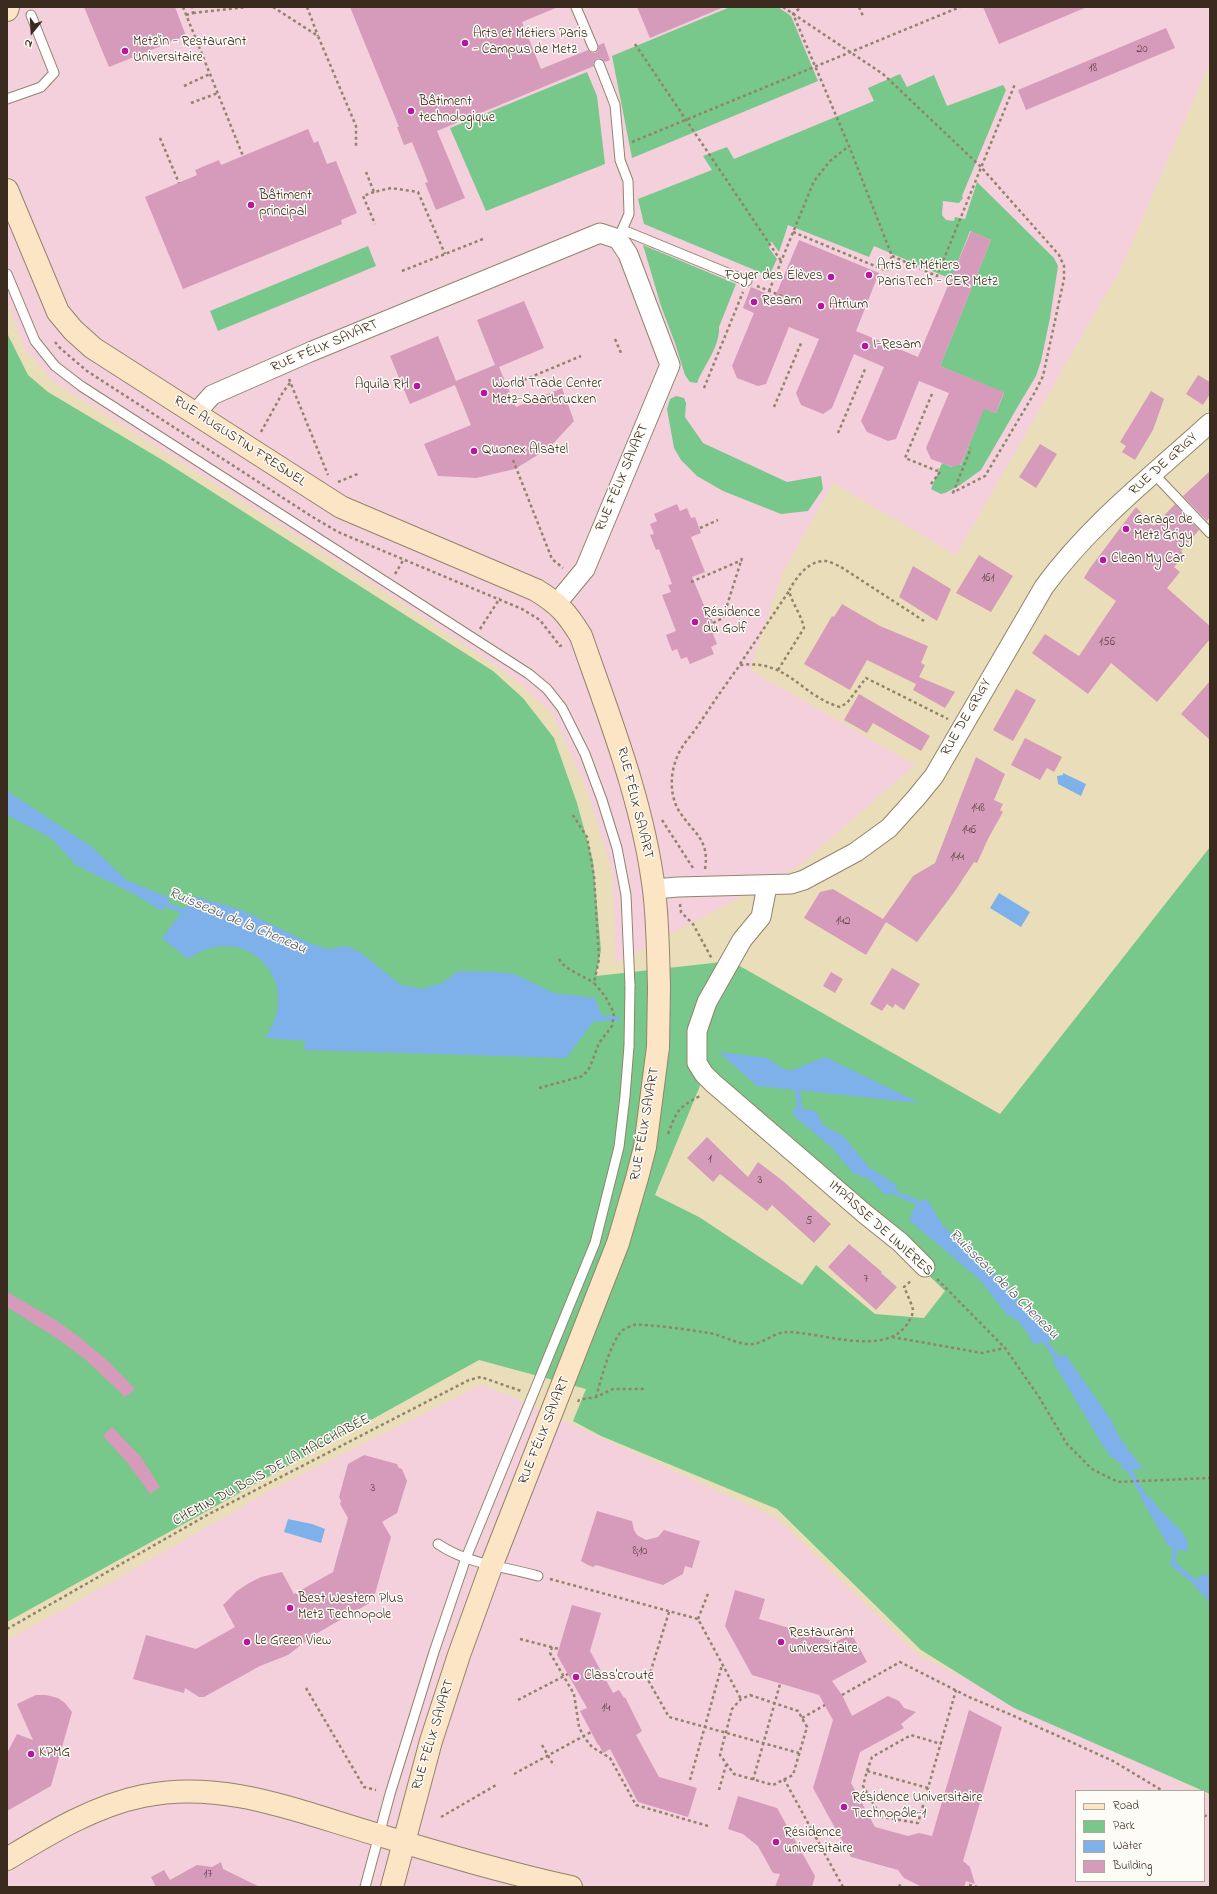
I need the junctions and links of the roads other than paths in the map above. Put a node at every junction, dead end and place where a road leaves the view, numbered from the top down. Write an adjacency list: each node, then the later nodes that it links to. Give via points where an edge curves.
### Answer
1 (8, 7): 3 (street)
2 (576, 7): 5 (lane)
3 (7, 10)
4 (31, 15): 7 (lane, via 54,73 41,87)
5 (593, 47)
6 (600, 64): 9 (lane, via 615,105 620,160 628,181 629,214)
7 (7, 99)
8 (7, 190): 12 (street, RUE AUGUSTIN FRESNEL, via 62,318 93,348)
9 (620, 234): 11 (lane); 12 (street, RUE FÉLIX SAVART, via 600,233 284,364 212,395); 16 (street, RUE FÉLIX SAVART, via 670,365 585,569)
10 (7, 274): 21 (lane, bridge, via 35,341 55,366 88,390 529,674 547,689 562,708 585,754 602,800 617,848 626,895 630,986 625,1096 619,1147 595,1243)
11 (747, 281)
12 (195, 414): 16 (street, RUE AUGUSTIN FRESNEL, via 252,450 327,490 341,507 508,577)
13 (1210, 423): 14 (street, RUE DE GRIGY)
14 (1154, 474): 15 (lane); 17 (street, RUE DE GRIGY, via 1064,559 1044,587 934,776 889,828 856,852 804,880)
15 (1210, 533)
16 (557, 603): 18 (street, RUE FÉLIX SAVART, via 581,636 624,757 641,821)
17 (767, 886): 18 (street, RUE DE GRIGY, via 678,886); 19 (street, IMPASSE DE LINIÈRES, via 761,917 742,940 707,1002 697,1031 696,1063 713,1083 900,1242)
18 (654, 889): 22 (street, RUE FÉLIX SAVART, bridge, via 658,937 658,1047 645,1147 618,1243)
19 (925, 1267)
20 (438, 1544): 21 (lane)
21 (466, 1558): 22 (lane); 24 (lane, via 434,1652)
22 (492, 1564): 23 (lane); 25 (street, RUE FÉLIX SAVART, via 440,1713)
23 (538, 1576)
24 (379, 1836): 25 (street); 26 (street, via 272,1802 214,1792 172,1792 144,1796 105,1807 66,1825); 27 (lane)
25 (403, 1842): 28 (street, RUE FÉLIX SAVART); 29 (street, via 529,1878)
26 (7, 1859)
27 (366, 1887)
28 (392, 1887)
29 (571, 1887)

